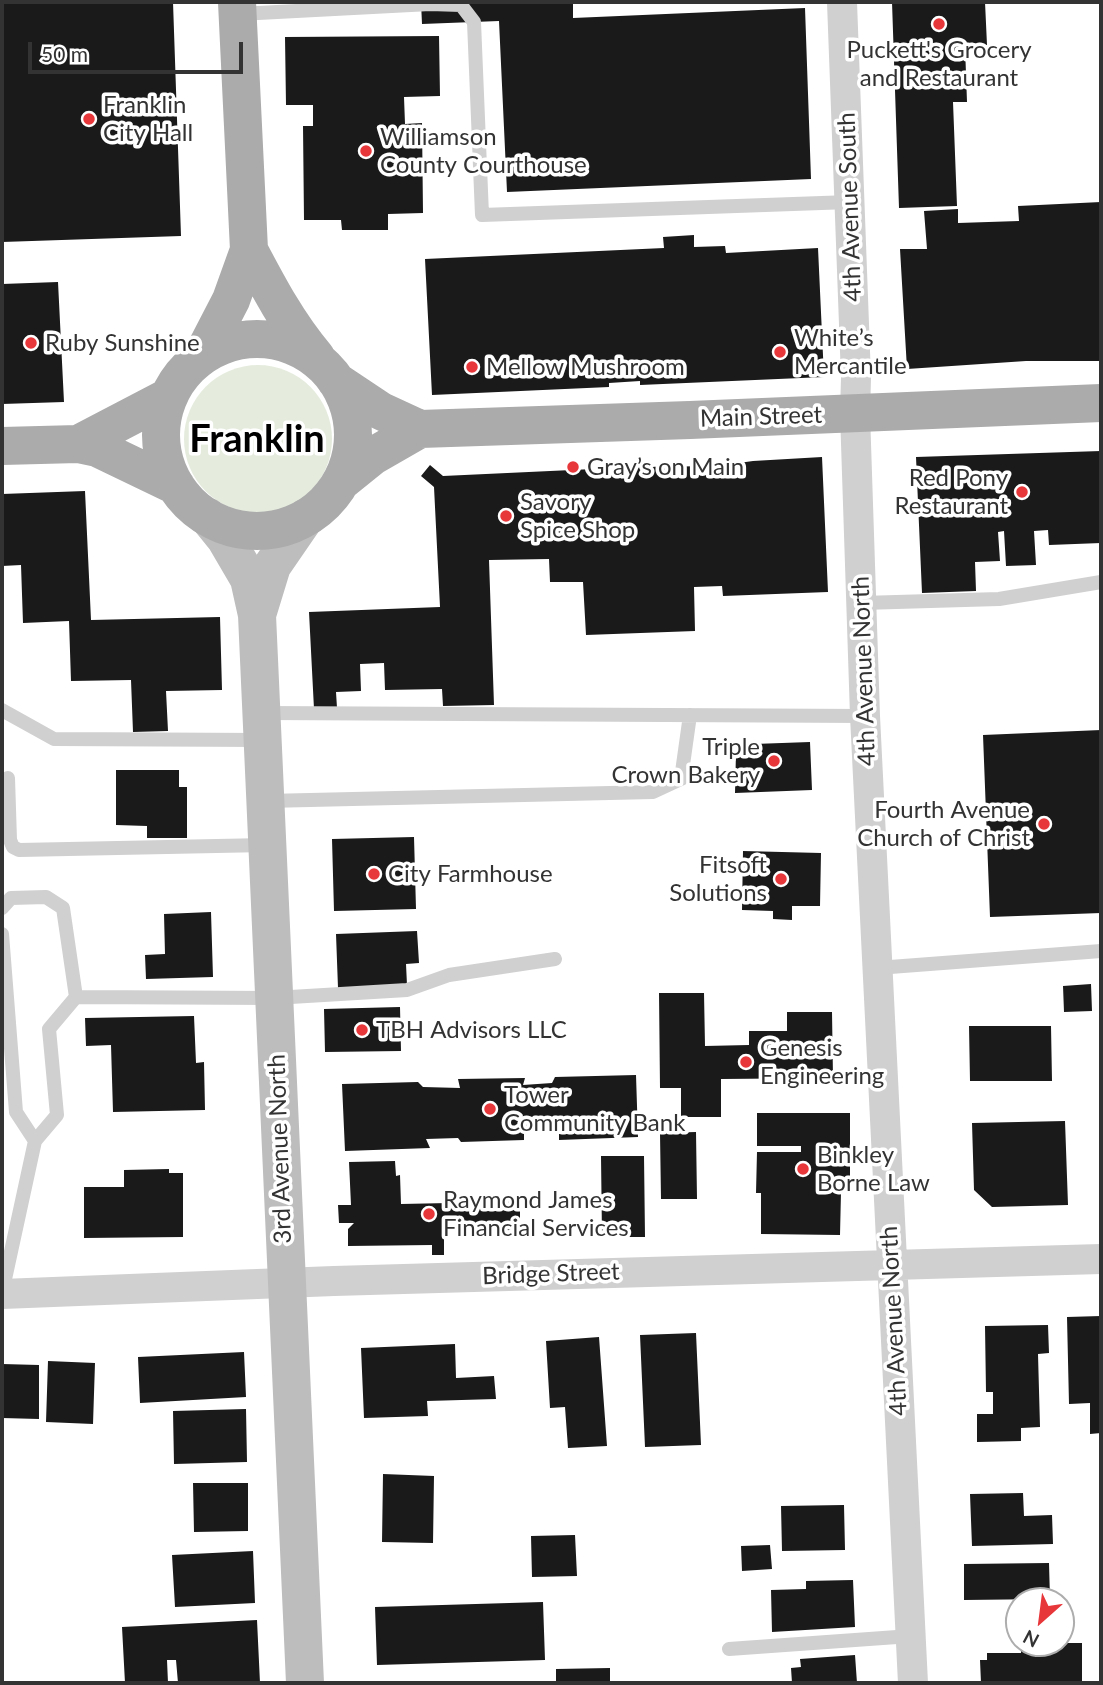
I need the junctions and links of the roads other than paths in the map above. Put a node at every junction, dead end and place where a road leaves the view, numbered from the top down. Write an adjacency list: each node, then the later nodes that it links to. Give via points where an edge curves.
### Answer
1 (842, 2): 3 (street, 4th Avenue South)
2 (238, 8): 3 (lane, via 461,5 474,22 482,215); 4 (main road)
3 (850, 202): 9 (street, 4th Avenue South)
4 (249, 250): 5 (main road, via 231,300); 6 (main road, via 278,306)
5 (202, 356): 6 (main road, via 232,342 265,339 297,348); 7 (main road, via 182,374)
6 (330, 374): 10 (main road, Main Street, via 381,411); 13 (main road, via 348,405 353,431)
7 (168, 397): 11 (main road); 14 (main road, via 161,439)
8 (1101, 403): 9 (main road, Main Street)
9 (855, 413): 10 (main road, Main Street); 18 (street, 4th Avenue North)
10 (420, 429): 13 (main road, Main Street, via 373,456)
11 (78, 444): 12 (main road); 14 (main road, via 97,448)
12 (2, 446)
13 (342, 481): 16 (main road, via 326,502)
14 (176, 486): 15 (main road)
15 (208, 517): 16 (main road, via 254,531); 19 (main road, 3rd Avenue North, via 249,579)
16 (305, 518): 19 (main road, 3rd Avenue North, via 272,566)
17 (1101, 582): 18 (lane, via 999,599)
18 (862, 603): 22 (street, 4th Avenue North)
19 (257, 615): 23 (main road, 3rd Avenue North)
20 (4, 712): 23 (lane, via 54,739)
21 (690, 715): 22 (lane); 23 (lane); 25 (lane, via 681,779 653,792)
22 (864, 716): 31 (street, 4th Avenue North)
23 (263, 726): 25 (main road, 3rd Avenue North)
24 (8, 778): 26 (lane, via 10,840 19,850)
25 (266, 801): 26 (main road, 3rd Avenue North)
26 (267, 845): 33 (main road, 3rd Avenue North)
27 (2, 908): 32 (lane, via 11,898 46,897 63,908)
28 (2, 934): 34 (lane, via 16,1112)
29 (1101, 951): 31 (lane)
30 (555, 959): 33 (lane, via 449,975 407,990)
31 (877, 968): 36 (street, 4th Avenue North)
32 (76, 996): 33 (lane); 34 (lane, via 49,1029 57,1115)
33 (274, 998): 37 (main road, 3rd Avenue North)
34 (35, 1141): 38 (lane)
35 (1101, 1259): 36 (street, Bridge Street)
36 (891, 1264): 37 (street, Bridge Street); 39 (street, 4th Avenue North)
37 (285, 1283): 38 (street, Bridge Street); 41 (main road, 3rd Avenue North)
38 (2, 1294)
39 (911, 1636): 40 (lane); 42 (street, 4th Avenue North)
40 (729, 1650)
41 (305, 1683)
42 (913, 1683)

